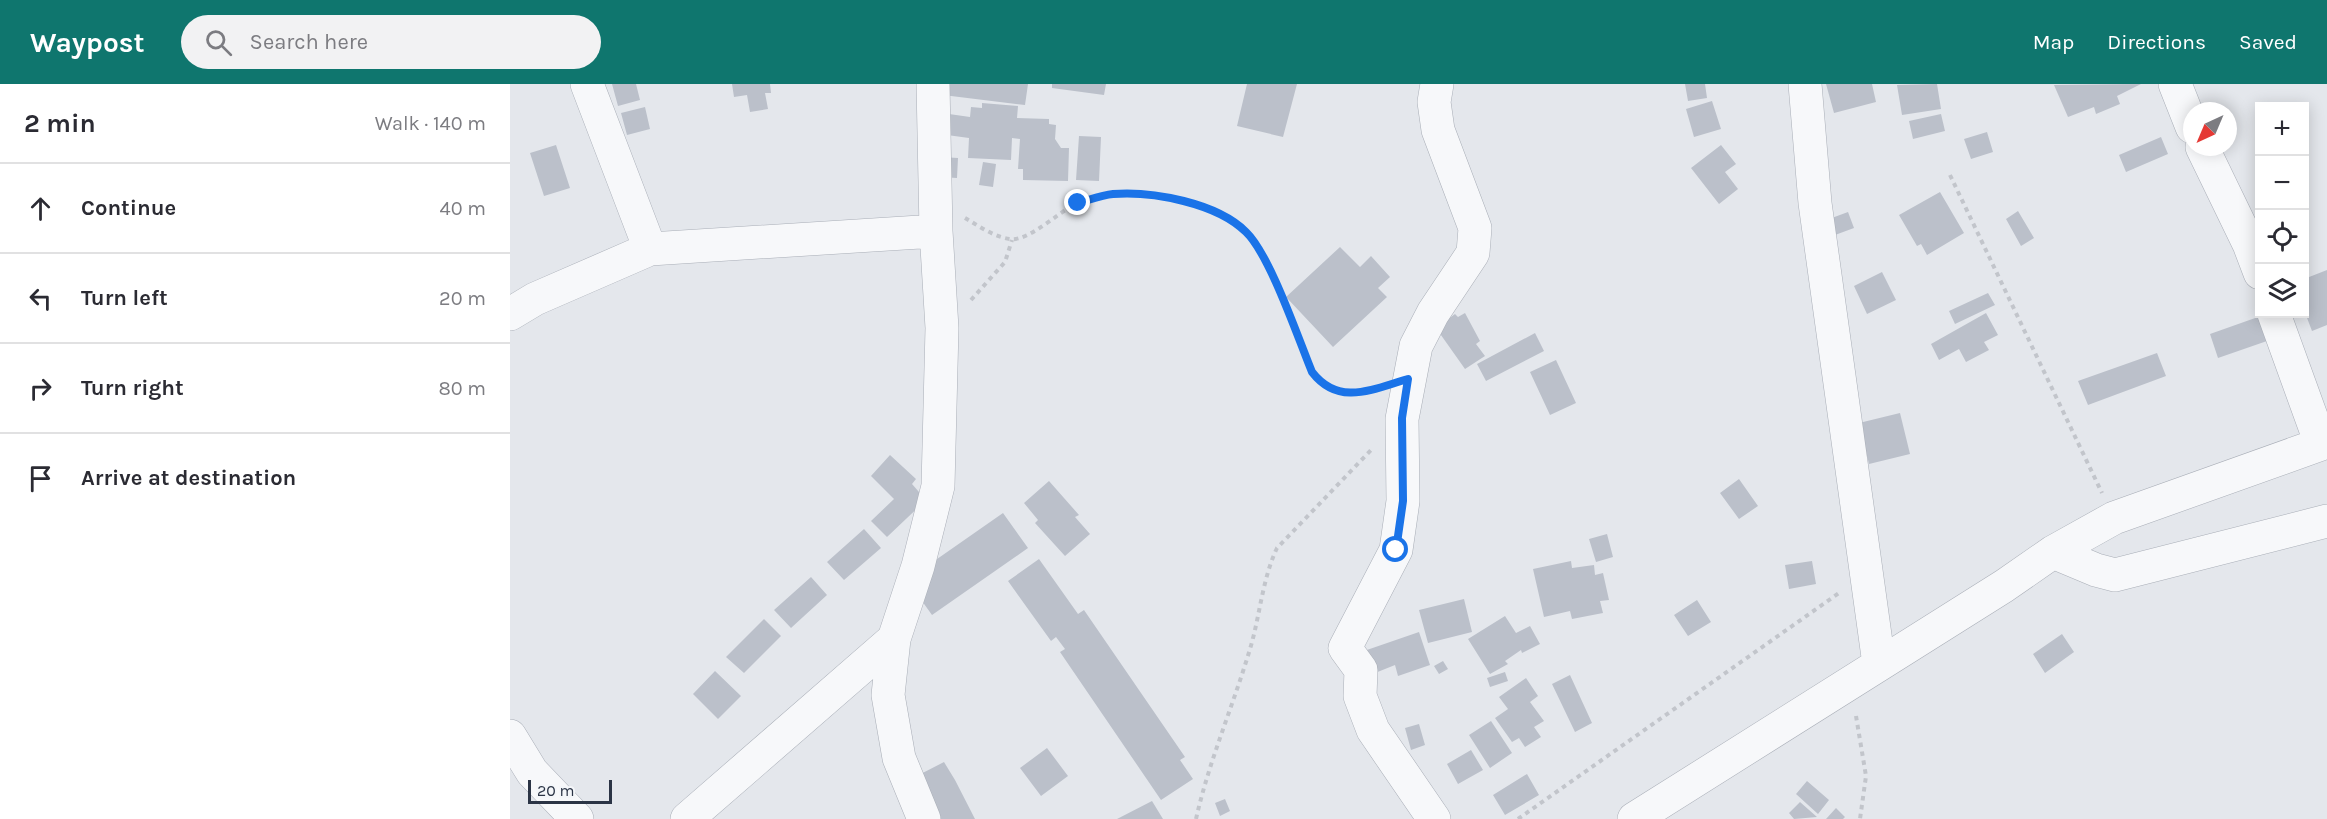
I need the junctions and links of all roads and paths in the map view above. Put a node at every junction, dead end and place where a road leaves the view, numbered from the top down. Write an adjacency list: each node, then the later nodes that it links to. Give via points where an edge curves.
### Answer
1 (587, 84): 11 (street)
2 (933, 84): 9 (street)
3 (1437, 84): 16 (street, via 1434,102 1438,130 1475,228 1473,253 1433,313 1416,346)
4 (1805, 84): 22 (street, via 1815,203)
5 (2175, 84): 6 (street)
6 (2183, 104)
7 (2206, 156): 12 (street)
8 (1950, 175): 19 (path)
9 (935, 217): 10 (path); 11 (street); 15 (street)
10 (1012, 240): 15 (path, via 1009,254 996,274); 16 (path, via 1026,236 1078,203 1113,194 1165,196 1220,213 1246,232 1262,254 1312,372 1321,383 1334,391 1356,394)
11 (650, 249): 13 (street, via 535,299)
12 (2256, 264)
13 (510, 314)
14 (2276, 318): 18 (street)
15 (942, 328): 23 (street, via 938,486)
16 (1408, 379): 17 (street)
17 (1402, 418): 30 (path, via 1277,548 1269,564 1250,649); 31 (street, via 1403,501 1396,550 1346,648 1361,670 1360,696 1373,730)
18 (2324, 443): 19 (street)
19 (2114, 518): 21 (street)
20 (2327, 521): 21 (street, via 2115,575)
21 (2052, 552): 24 (street)
22 (1866, 573): 24 (street); 32 (path)
23 (894, 639): 28 (street); 29 (street, via 888,695 899,758)
24 (1879, 664): 25 (street)
25 (1850, 683): 33 (street); 34 (path, via 1866,776)
26 (510, 736): 27 (street, via 532,772)
27 (577, 819)
28 (687, 819)
29 (924, 819)
30 (1196, 819)
31 (1434, 819)
32 (1518, 819)
33 (1634, 819)
34 (1860, 819)

